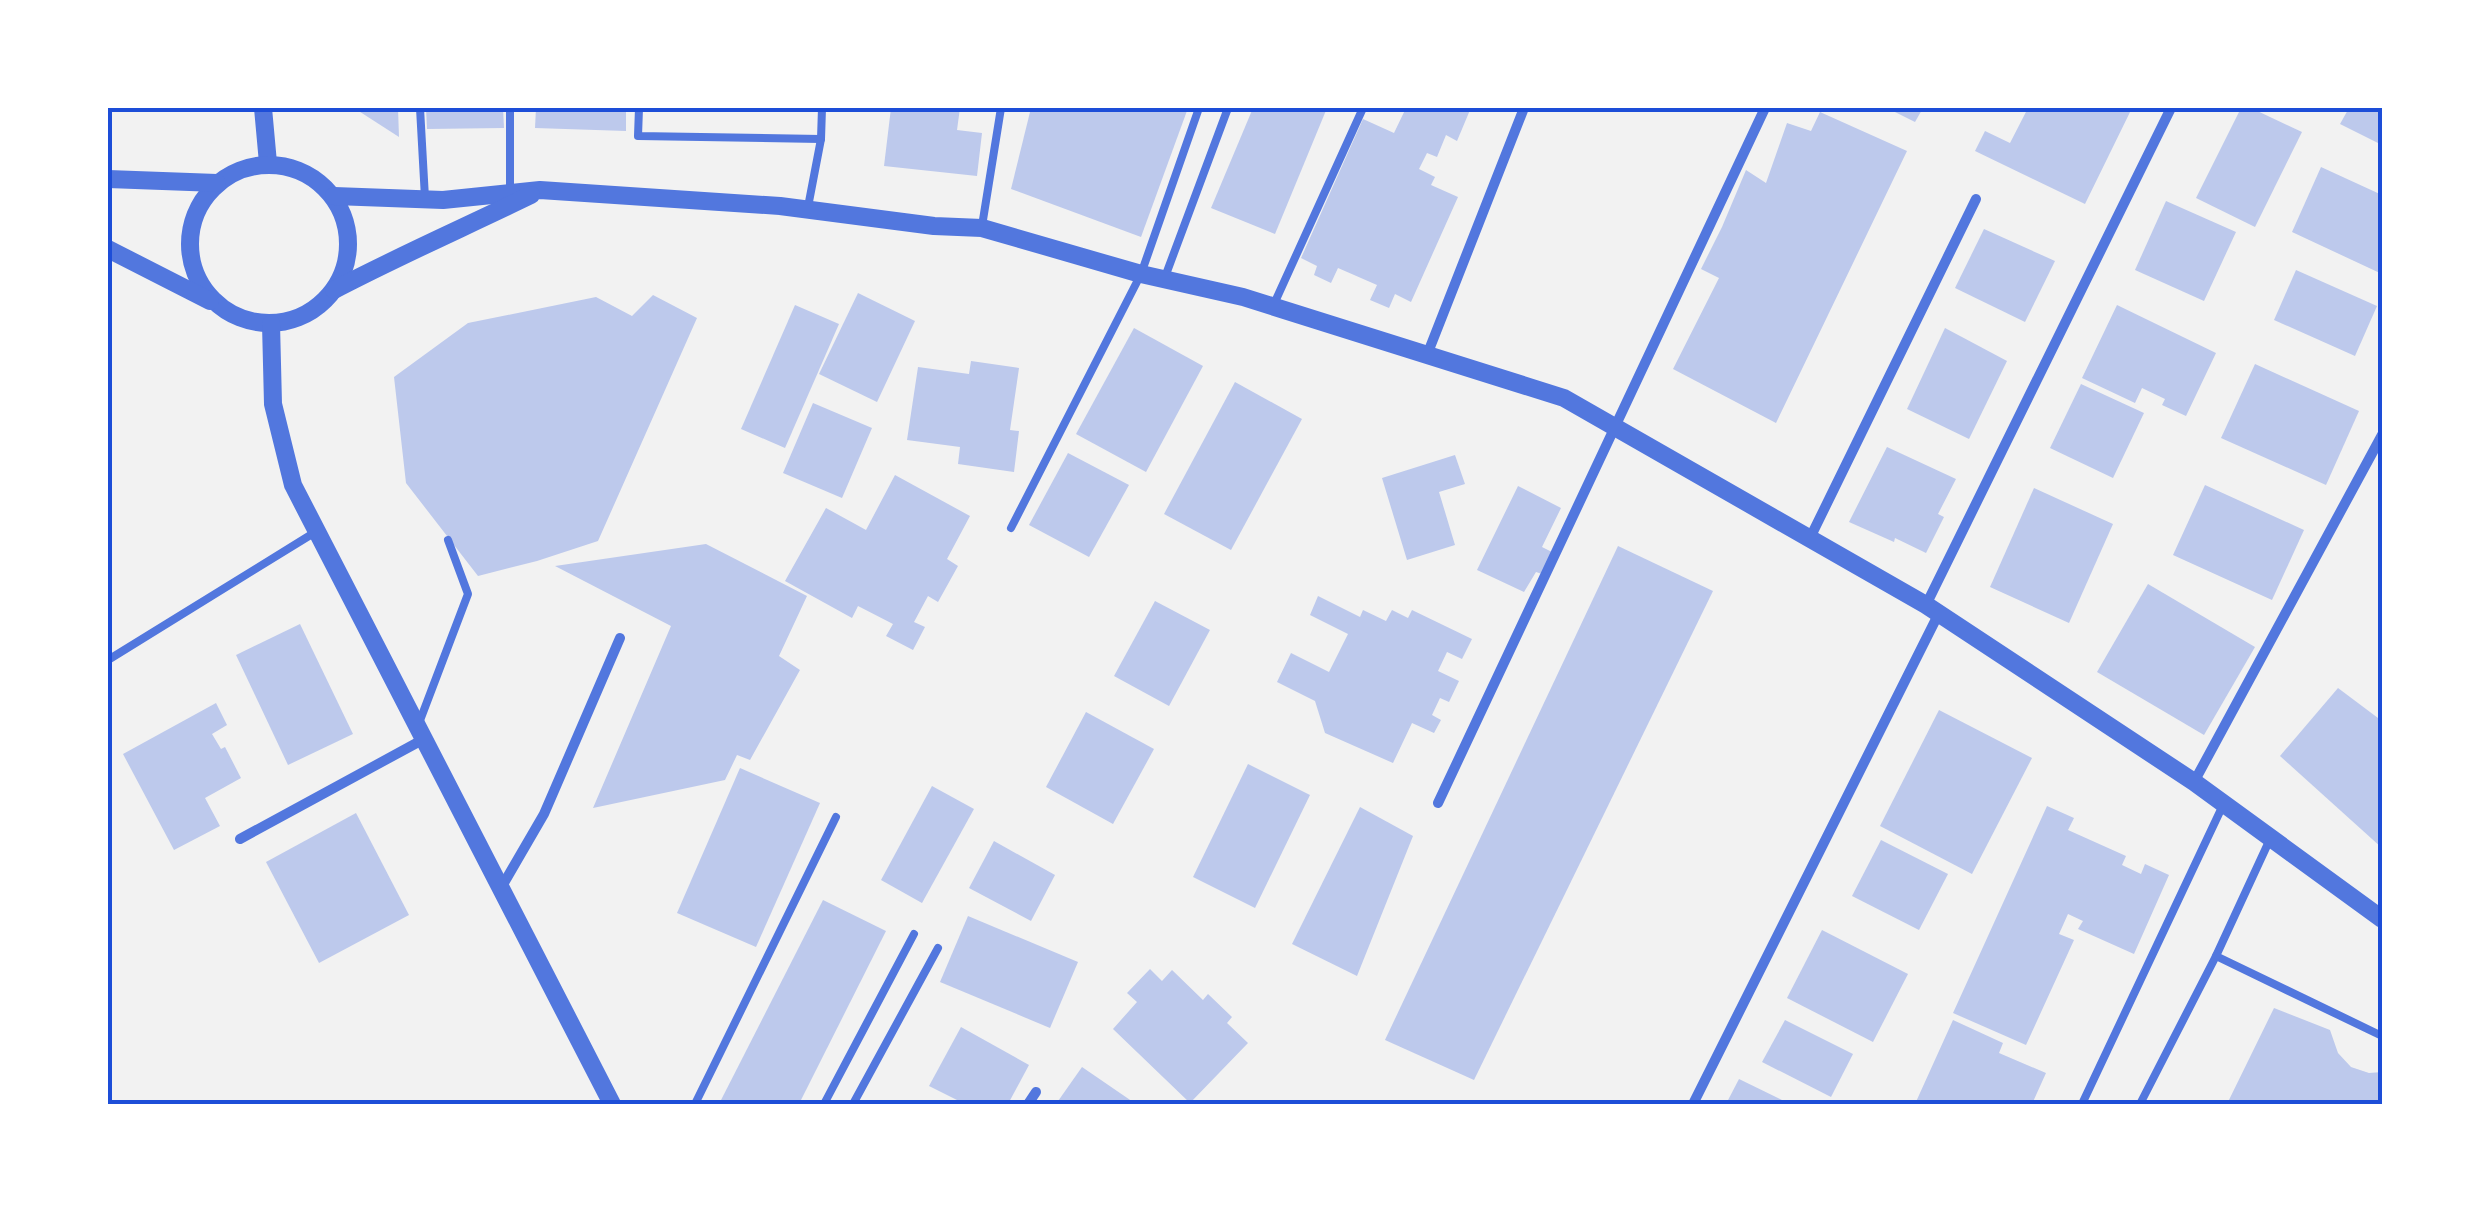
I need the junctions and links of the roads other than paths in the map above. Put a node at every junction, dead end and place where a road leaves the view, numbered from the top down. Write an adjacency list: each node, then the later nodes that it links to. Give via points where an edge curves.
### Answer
1 (263, 108): 14 (street)
2 (420, 108): 21 (lane)
3 (510, 108): 18 (lane)
4 (640, 108): 13 (lane, via 638,136)
5 (822, 108): 13 (lane)
6 (1002, 108): 23 (lane)
7 (1200, 108): 25 (lane)
8 (1228, 108): 26 (lane)
9 (1363, 108): 29 (lane)
10 (1524, 108): 31 (street)
11 (1764, 108): 32 (street)
12 (2171, 108): 38 (street)
13 (821, 139): 22 (lane)
14 (268, 163): 16 (street); 19 (street, via 304,172)
15 (108, 179): 16 (street)
16 (217, 183): 28 (street, via 199,205 190,259)
17 (540, 190): 18 (street); 22 (street); 27 (street)
18 (510, 193): 21 (street)
19 (334, 196): 21 (street); 27 (street, via 350,243)
20 (1976, 199): 36 (street)
21 (425, 200)
22 (808, 209): 23 (street)
23 (982, 228): 25 (street)
24 (108, 249): 28 (street)
25 (1142, 274): 26 (street); 34 (lane)
26 (1164, 279): 29 (street)
27 (334, 290): 30 (street, via 296,320)
28 (219, 306): 30 (street, via 244,320)
29 (1273, 306): 31 (street)
30 (271, 324): 35 (street, via 273,404 294,485)
31 (1426, 355): 32 (street, via 1564,398)
32 (1614, 426): 36 (street); 43 (street)
33 (2382, 435): 42 (street)
34 (1011, 528)
35 (318, 531): 40 (lane); 41 (street)
36 (1810, 538): 38 (street)
37 (448, 540): 41 (lane, via 468,594)
38 (1932, 609): 42 (street); 60 (street)
39 (620, 638): 48 (street, via 544,814)
40 (108, 660)
41 (421, 732): 47 (street); 48 (street)
42 (2194, 782): 44 (street)
43 (1438, 803)
44 (2224, 803): 46 (street); 61 (lane)
45 (836, 817): 56 (lane)
46 (2271, 837): 49 (street); 52 (lane)
47 (240, 839)
48 (501, 889): 55 (street)
49 (2382, 919)
50 (914, 934): 57 (lane)
51 (938, 948): 58 (lane)
52 (2216, 956): 53 (lane); 62 (lane)
53 (2382, 1036)
54 (1036, 1092): 59 (street)
55 (612, 1104)
56 (695, 1104)
57 (824, 1104)
58 (853, 1104)
59 (1028, 1104)
60 (1693, 1104)
61 (2082, 1104)
62 (2140, 1104)

